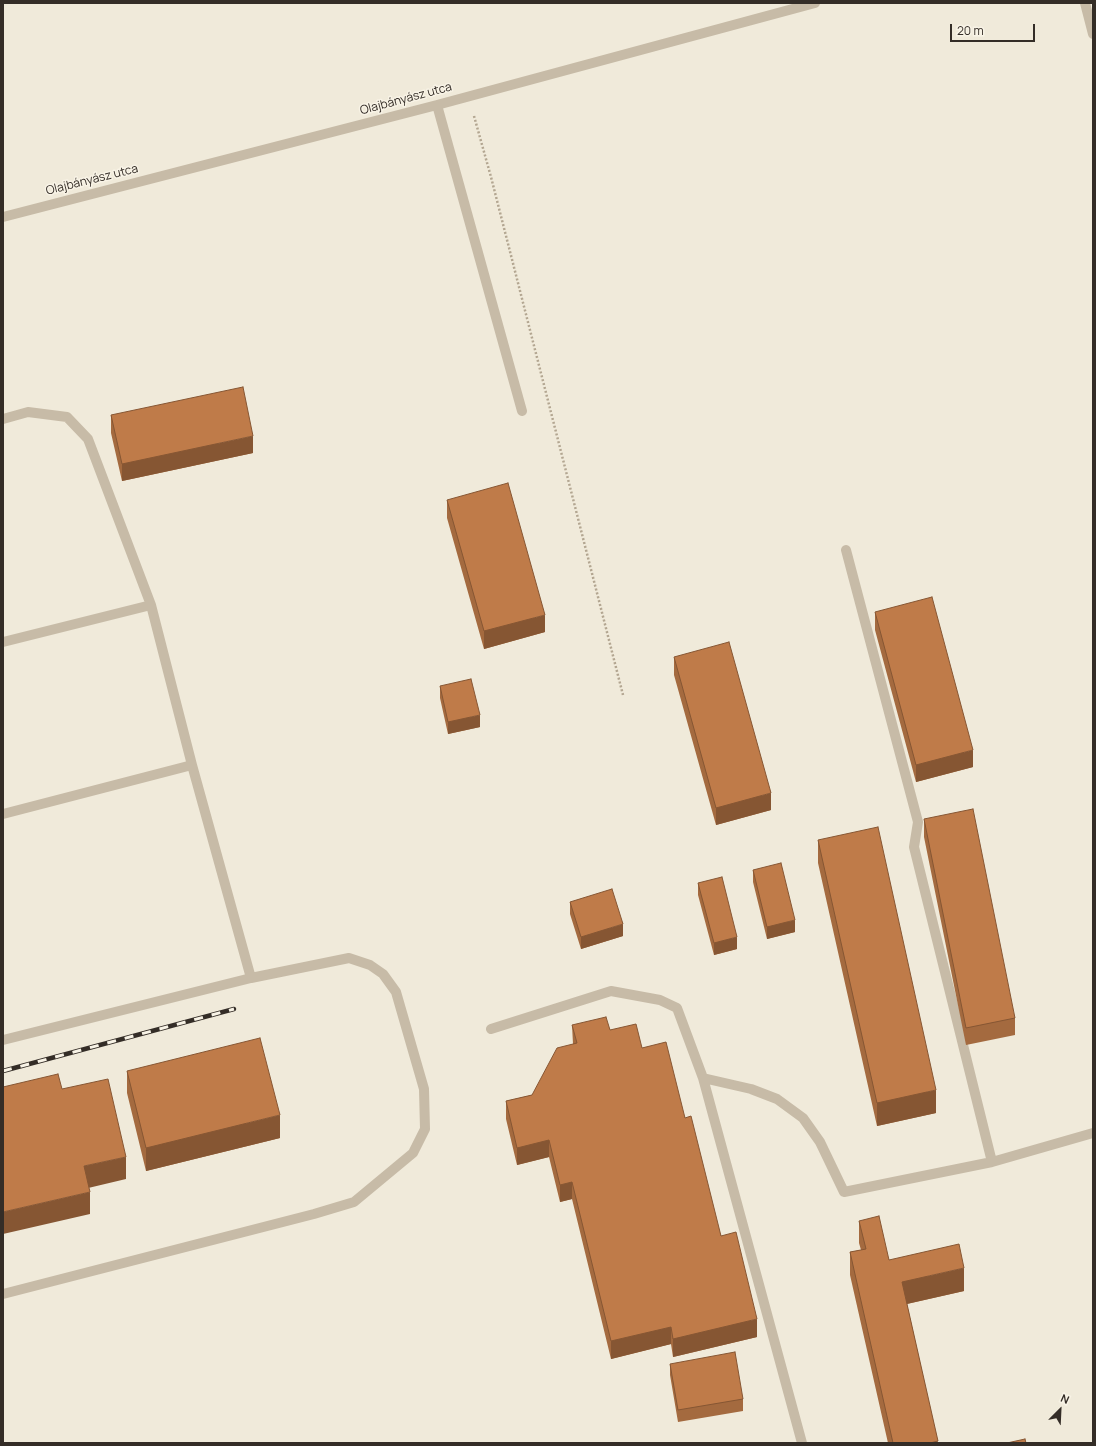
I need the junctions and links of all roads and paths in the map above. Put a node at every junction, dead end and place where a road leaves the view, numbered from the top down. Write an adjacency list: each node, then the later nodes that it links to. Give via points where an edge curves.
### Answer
1 (815, 3): 4 (street, Olajbányász utca)
2 (1085, 3): 3 (street)
3 (1093, 34)
4 (468, 96): 5 (street, Olajbányász utca); 12 (path, via 491,177)
5 (437, 105): 6 (street, Olajbányász utca); 7 (street)
6 (3, 216)
7 (522, 411)
8 (3, 419): 10 (street, via 28,412 67,417 88,439)
9 (846, 550): 20 (street, via 918,822 914,847)
10 (151, 605): 11 (street); 13 (street)
11 (3, 642)
12 (623, 696)
13 (192, 765): 14 (street); 15 (street)
14 (3, 814)
15 (251, 978): 17 (street); 21 (street, via 349,958 370,965 383,974 396,992 424,1089 425,1129 413,1153 354,1202)
16 (491, 1029): 18 (street, via 611,991 660,1000 677,1008)
17 (3, 1040)
18 (703, 1078): 20 (street, via 750,1089 777,1099 803,1118 820,1142 844,1192); 22 (street)
19 (1093, 1133): 20 (street)
20 (992, 1162)
21 (3, 1294)
22 (802, 1443)

